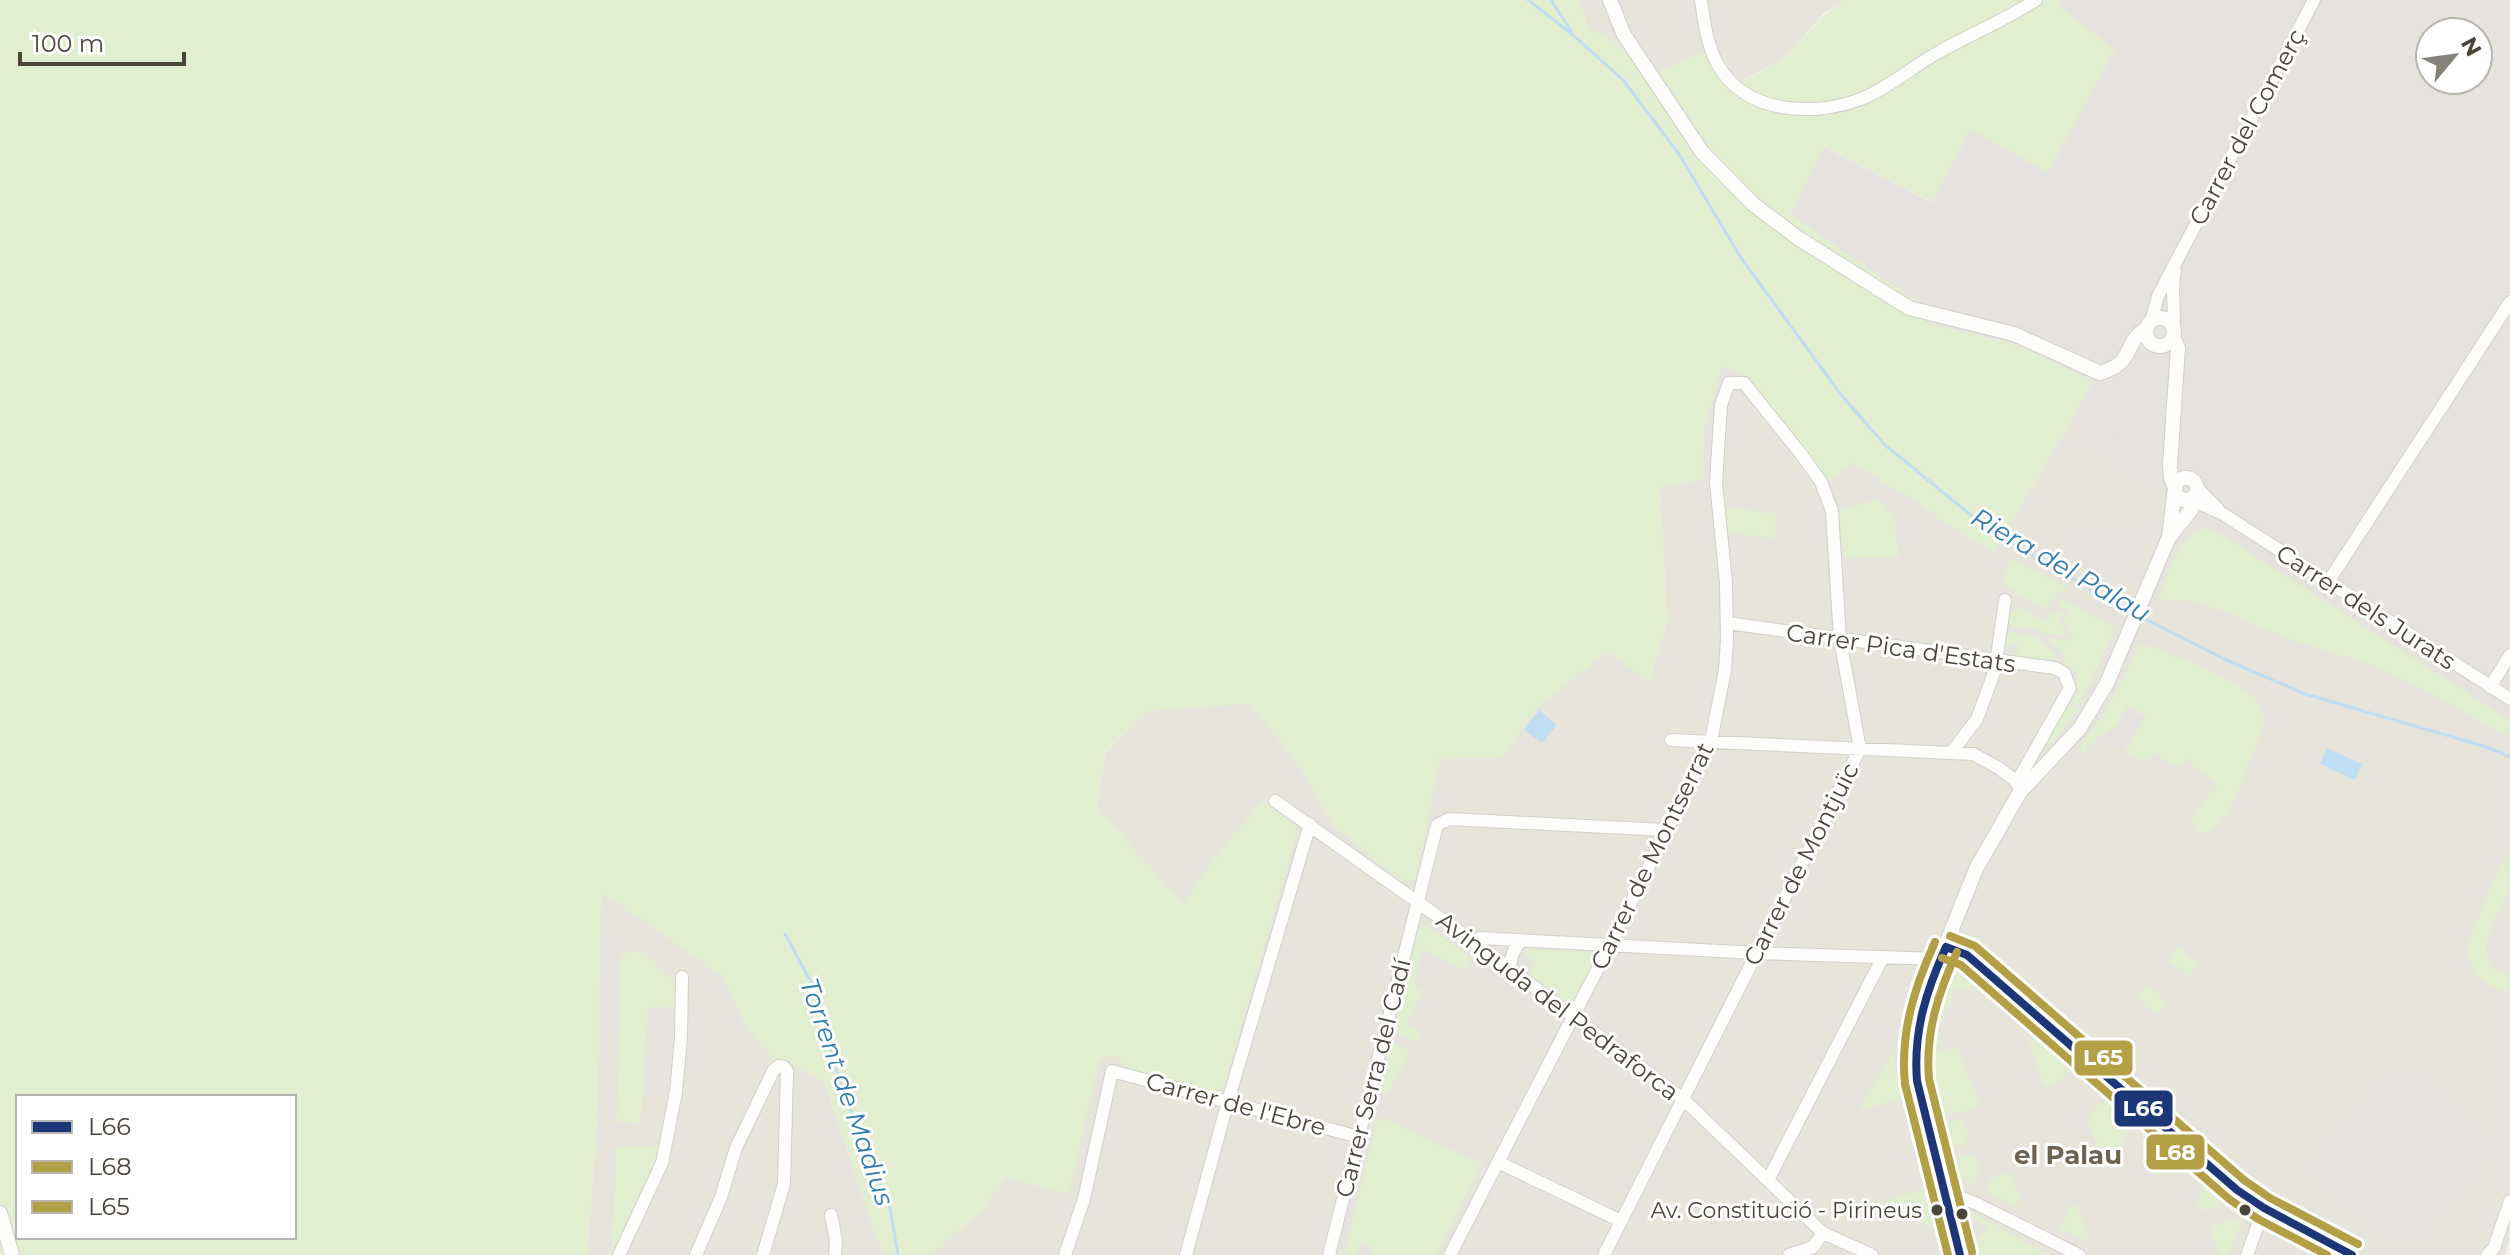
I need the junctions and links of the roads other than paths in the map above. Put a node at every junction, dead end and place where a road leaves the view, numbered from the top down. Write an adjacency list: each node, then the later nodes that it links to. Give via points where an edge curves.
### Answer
1 (1610, 0): 7 (street, Carrer del Comerç, via 1623,33 1714,166 1798,238 1909,308 2014,334 2100,373 2124,362 2133,341)
2 (1701, 0): 3 (street, via 1705,29 1718,64 1731,81 1751,98 1785,109 1843,104 1875,92)
3 (2036, 0)
4 (2314, 0): 5 (street, Carrer del Comerç)
5 (2179, 254): 7 (street, Carrer del Comerç, via 2158,296); 7 (street, Carrer del Comerç, via 2173,280 2175,307)
6 (2510, 302): 14 (street)
7 (2159, 334): 9 (street, Carrer del Comerç, via 2175,368)
8 (1735, 382): 16 (street, Carrer de Montserrat, via 1729,383 1721,405 1716,482); 17 (street, Carrer de Montjuïc, via 1744,383 1821,482 1832,511)
9 (2171, 435): 10 (street, Carrer del Comerç); 11 (street, Carrer del Comerç)
10 (2175, 488): 11 (street, via 2180,479); 13 (street, Carrer del Comerç)
11 (2193, 494): 12 (street, Carrer dels Jurats); 12 (street, Carrer dels Jurats); 13 (street)
12 (2223, 514): 14 (street, Carrer dels Jurats)
13 (2169, 537): 26 (street, via 2107,683 2080,728)
14 (2328, 582): 20 (street, Carrer dels Jurats)
15 (2005, 600): 19 (street)
16 (1727, 623): 17 (street, Carrer Pica d'Estats); 23 (street, Carrer de Montserrat, via 1725,670)
17 (1840, 639): 19 (street, Carrer Pica d'Estats); 24 (street, Carrer de Montjuïc)
18 (2510, 655): 20 (street)
19 (1996, 661): 25 (street, via 1977,719); 26 (street, Carrer Pica d'Estats, via 2055,668 2069,682)
20 (2490, 687): 21 (street, Carrer dels Jurats)
21 (2510, 699)
22 (1671, 740): 23 (street)
23 (1711, 741): 24 (street); 29 (street, Carrer de Montserrat)
24 (1860, 749): 25 (street); 34 (street, Carrer de Montjuïc)
25 (1951, 753): 26 (street, via 1973,754)
26 (2019, 787): 35 (street, via 1976,869)
27 (1275, 801): 28 (street, Avinguda del Pedraforca)
28 (1310, 824): 30 (street, Avinguda del Pedraforca); 41 (street)
29 (1665, 830): 30 (street, Carrer Serra del Cadí, via 1449,819 1437,825); 32 (street, Carrer de Montserrat)
30 (1416, 901): 33 (street, Avinguda del Pedraforca); 42 (street, Carrer Serra del Cadí)
31 (1518, 940): 32 (street); 33 (street, via 1480,938); 37 (street)
32 (1610, 945): 34 (street); 39 (street, Carrer de Montserrat)
33 (1479, 946): 37 (street, Avinguda del Pedraforca)
34 (1756, 953): 36 (street); 40 (street, Carrer de Montjuïc)
35 (1943, 953): 36 (street); 45 (street, via 1928,989 1914,1055); 47 (street, via 1967,955)
36 (1883, 957): 44 (street)
37 (1510, 970): 39 (street, Avinguda del Pedraforca)
38 (682, 977): 55 (street, via 676,1092 662,1163)
39 (1572, 1017): 40 (street, Avinguda del Pedraforca); 43 (street, Carrer de Montserrat)
40 (1683, 1099): 44 (street, Avinguda del Pedraforca); 50 (street, Carrer de Montjuïc)
41 (1228, 1101): 42 (street, Carrer de l'Ebre); 59 (street, Carrer de l'Ebre, via 1112,1071 1084,1199); 60 (street)
42 (1359, 1137): 61 (street, Carrer Serra del Cadí)
43 (1498, 1162): 50 (street); 62 (street, Carrer de Montserrat)
44 (1768, 1180): 51 (street, Avinguda del Pedraforca)
45 (1947, 1195): 53 (street); 66 (street, via 1977,1204)
46 (2510, 1201): 69 (street)
47 (2264, 1208): 67 (street); 68 (street)
48 (0, 1213): 54 (street)
49 (831, 1215): 58 (street)
50 (1621, 1221): 63 (street, Carrer de Montjuïc)
51 (1823, 1233): 52 (street); 65 (street, Avinguda del Pedraforca)
52 (1813, 1251): 64 (street)
53 (1960, 1254)
54 (12, 1255)
55 (619, 1255)
56 (696, 1255): 57 (street, via 736,1148 778,1066 787,1071 784,1184)
57 (763, 1255)
58 (835, 1255)
59 (1065, 1255)
60 (1186, 1255)
61 (1329, 1255)
62 (1450, 1255)
63 (1604, 1255)
64 (1789, 1255)
65 (1872, 1255)
66 (2079, 1255)
67 (2247, 1255)
68 (2352, 1255)
69 (2487, 1255)

